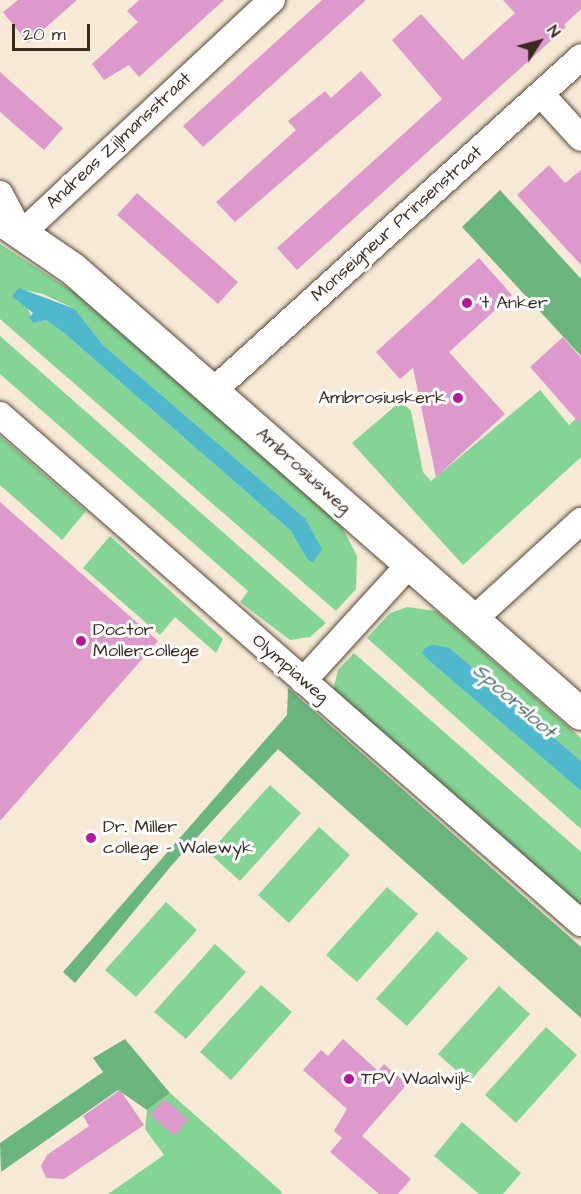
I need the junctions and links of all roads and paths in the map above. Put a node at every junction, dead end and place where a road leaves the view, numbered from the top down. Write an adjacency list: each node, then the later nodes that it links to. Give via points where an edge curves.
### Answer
1 (272, 0): 5 (street, Andreas Zijlmansstraat)
2 (581, 57): 3 (street, Monseigneur Prinsenstraat)
3 (541, 94): 4 (street); 6 (street, Monseigneur Prinsenstraat)
4 (581, 138)
5 (10, 215): 6 (main road, Ambrosiusweg)
6 (213, 391): 9 (main road, Ambrosiusweg)
7 (0, 415): 11 (street, Olympiaweg)
8 (581, 521): 10 (street)
9 (408, 566): 10 (main road, Ambrosiusweg); 11 (street)
10 (473, 620): 12 (main road, Ambrosiusweg)
11 (303, 681): 13 (street, Olympiaweg)
12 (581, 714)
13 (581, 923)

